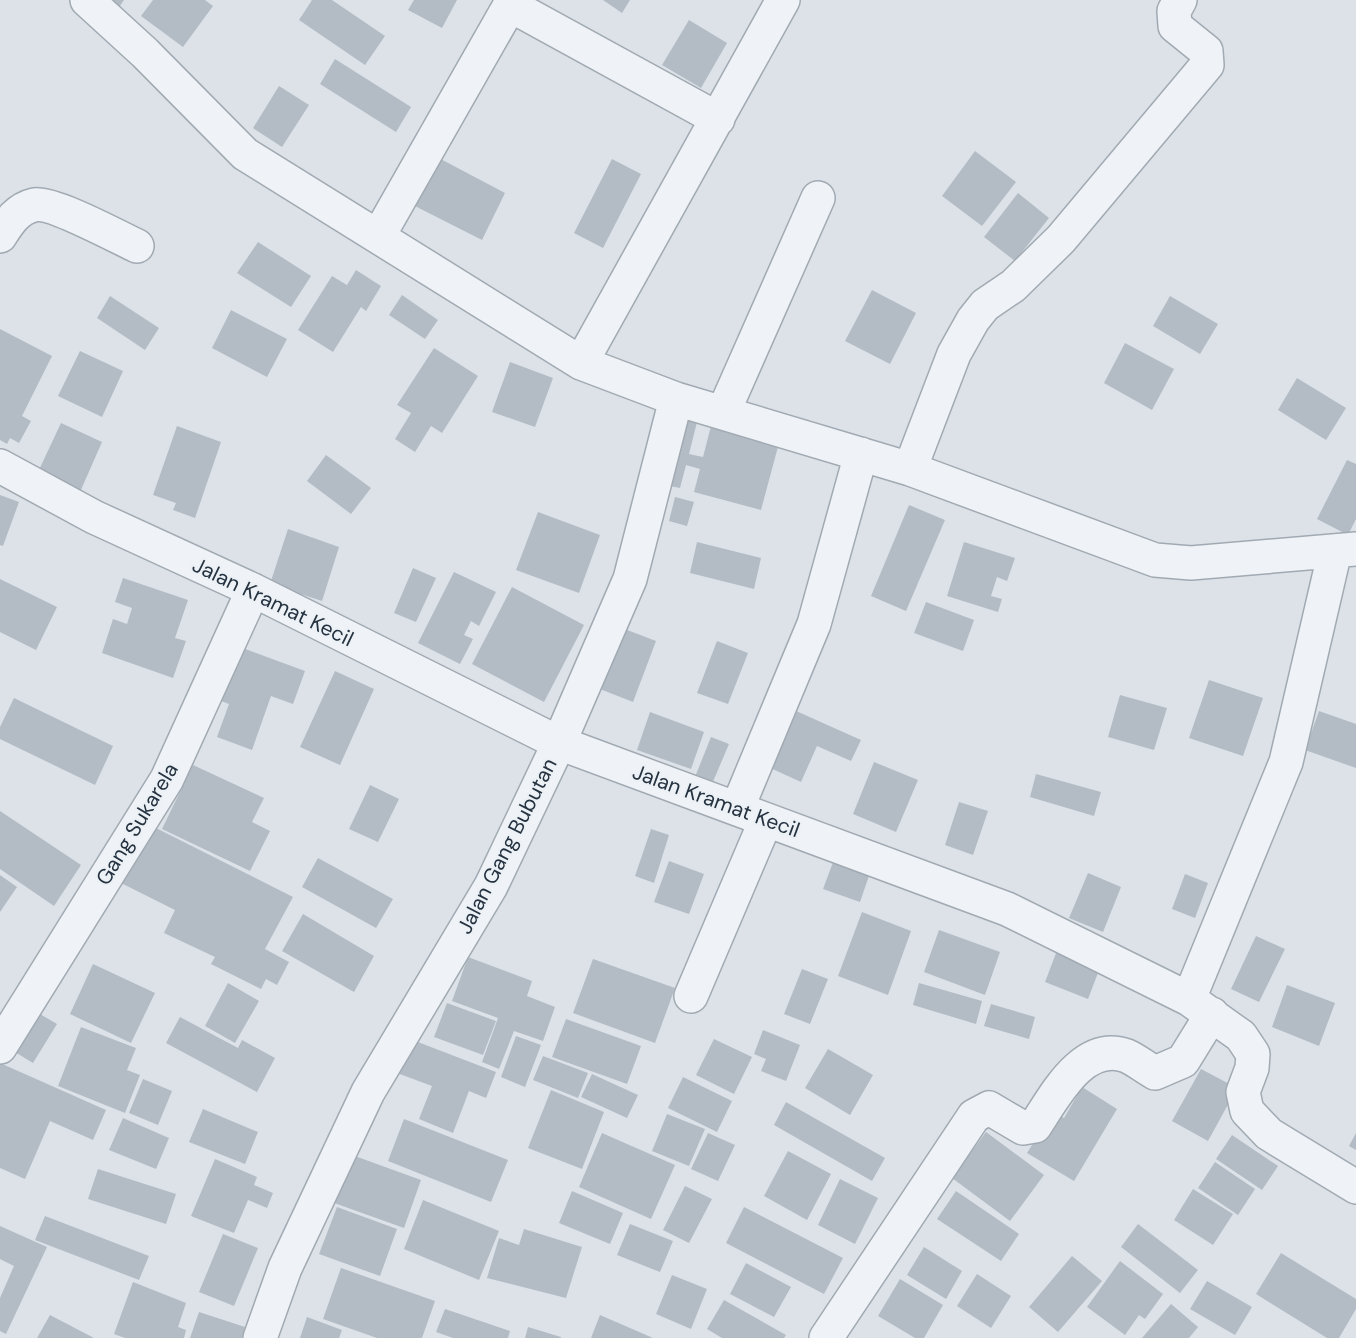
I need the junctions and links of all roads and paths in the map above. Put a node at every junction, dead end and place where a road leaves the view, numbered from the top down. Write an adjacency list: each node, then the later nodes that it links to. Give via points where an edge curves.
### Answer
1 (87, 0): 7 (street, via 245,154)
2 (783, 0): 5 (street)
3 (1180, 0): 15 (street, via 1174,11 1175,26 1206,51 1207,65 1061,239 973,320 954,354)
4 (511, 2): 5 (street); 7 (street)
5 (718, 119): 10 (street)
6 (819, 198): 12 (street)
7 (379, 235): 10 (street)
8 (0, 236): 9 (street, via 23,209 46,204)
9 (137, 246)
10 (581, 363): 11 (street)
11 (676, 399): 12 (street); 18 (street, Jalan Gang Bubutan, via 630,579)
12 (723, 413): 13 (street)
13 (861, 454): 15 (street); 19 (street, via 814,624)
14 (0, 466): 17 (street, Jalan Kramat Kecil, via 94,517)
15 (910, 469): 16 (street, via 1155,560 1191,563)
16 (1345, 550): 21 (street, via 1286,762)
17 (253, 591): 18 (street, Jalan Kramat Kecil); 22 (street, Gang Sukarela, via 167,779)
18 (559, 743): 19 (street, Jalan Kramat Kecil); 24 (street, Jalan Gang Bubutan, via 491,886 368,1092 285,1268)
19 (752, 814): 20 (street); 21 (street, Jalan Kramat Kecil, via 1007,909)
20 (691, 996)
21 (1200, 1007): 23 (street, Jalan Kramat Kecil, via 1241,1036 1253,1054 1243,1092 1247,1111 1269,1134); 25 (street, via 1183,1061 1155,1073 1126,1056 1102,1053 1070,1073 1035,1126 1023,1128 989,1108 974,1116)
22 (0, 1047)
23 (1356, 1187)
24 (260, 1338)
25 (826, 1338)

